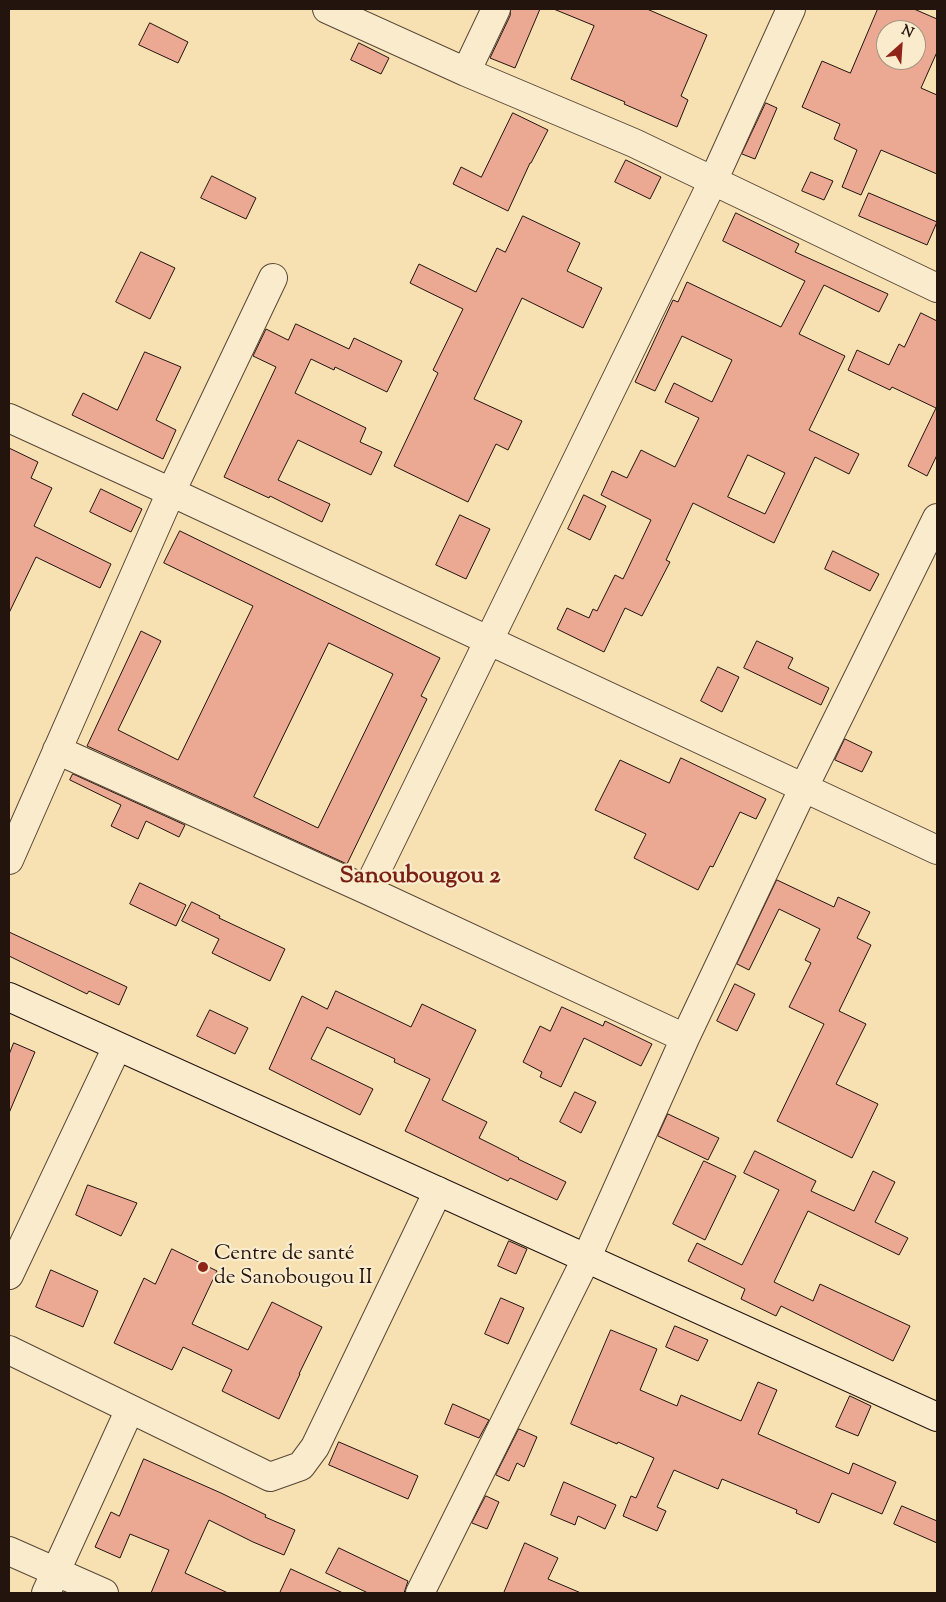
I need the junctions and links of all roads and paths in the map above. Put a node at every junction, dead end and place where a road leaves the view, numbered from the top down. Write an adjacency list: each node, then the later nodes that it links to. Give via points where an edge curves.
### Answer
1 (327, 9): 4 (street)
2 (496, 9): 4 (street)
3 (791, 9): 5 (street)
4 (466, 72): 5 (street)
5 (713, 181): 7 (street); 11 (street)
6 (273, 278): 9 (street)
7 (937, 288)
8 (9, 418): 9 (street)
9 (171, 492): 11 (street); 12 (street)
10 (937, 518): 13 (street)
11 (488, 640): 13 (street); 16 (street)
12 (57, 750): 15 (street); 16 (street)
13 (804, 788): 14 (street); 18 (street)
14 (937, 850)
15 (9, 860)
16 (367, 890): 18 (street)
17 (9, 997): 19 (street)
18 (685, 1038): 21 (street)
19 (117, 1047): 20 (street); 22 (street)
20 (438, 1191): 21 (street); 24 (street, via 315,1447 301,1466 270,1477)
21 (586, 1259): 25 (street); 29 (street)
22 (9, 1275)
23 (9, 1350): 24 (street)
24 (130, 1410): 27 (street)
25 (937, 1417)
26 (9, 1551): 27 (street)
27 (51, 1583): 28 (street)
28 (104, 1593)
29 (420, 1593)

